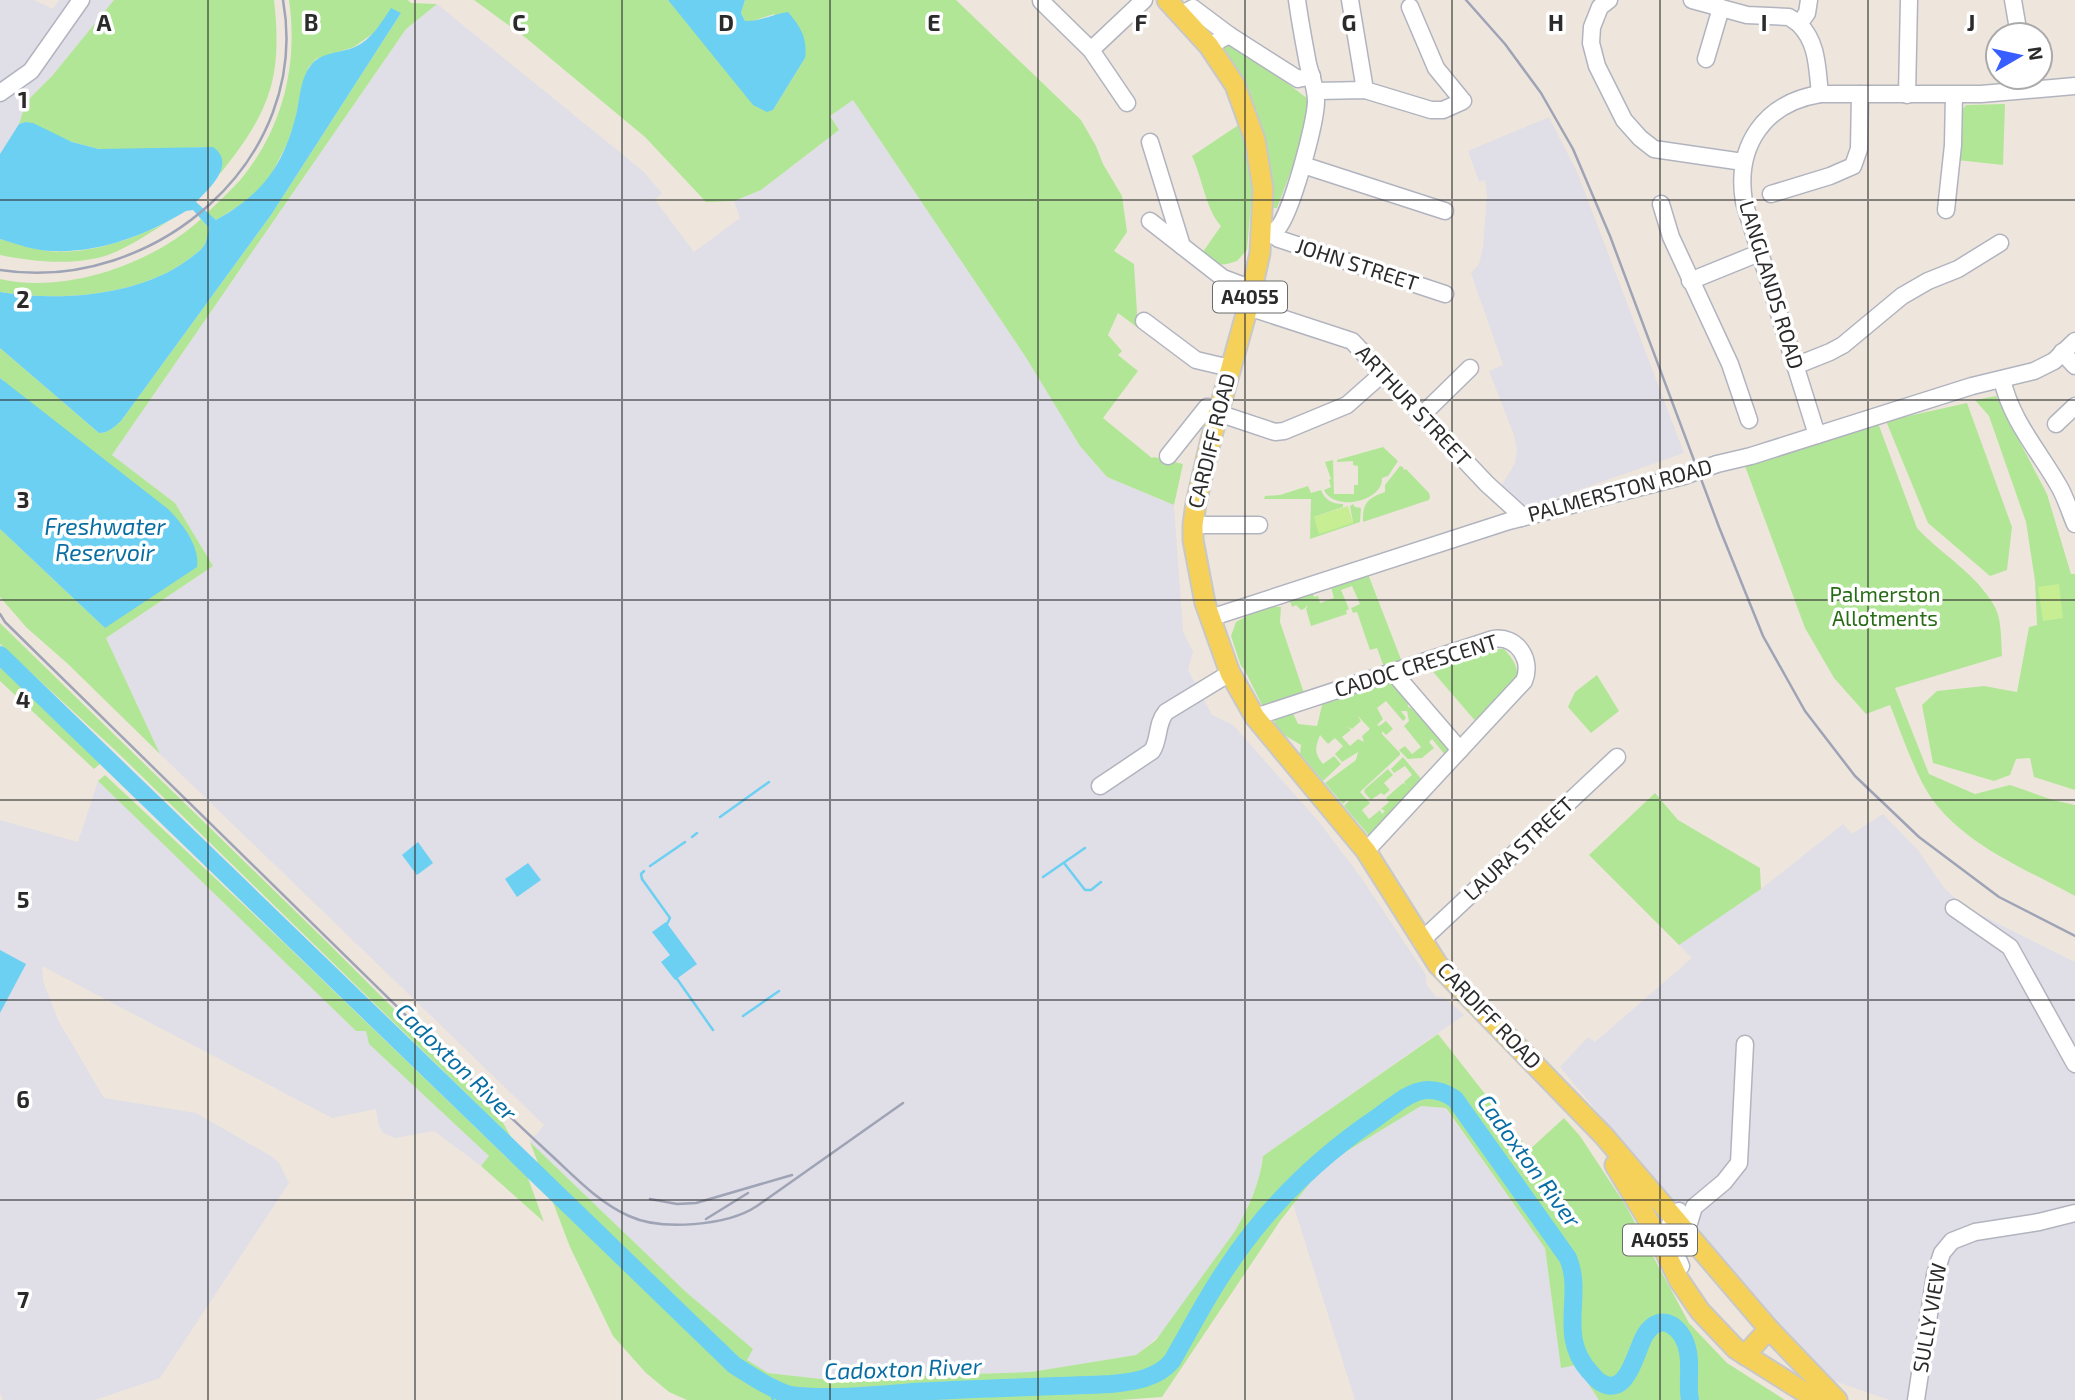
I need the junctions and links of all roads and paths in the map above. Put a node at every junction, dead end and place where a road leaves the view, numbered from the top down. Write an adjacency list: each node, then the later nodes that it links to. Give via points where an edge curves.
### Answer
1 (81, 0): 26 (street, via 32,71)
2 (1144, 0): 19 (street)
3 (1167, 0): 14 (main road, CARDIFF ROAD / A4055)
4 (1297, 0): 21 (street)
5 (1350, 0): 24 (street)
6 (1692, 0): 13 (street)
7 (1809, 0): 16 (street)
8 (1909, 0): 29 (street)
9 (2013, 0): 15 (street)
10 (1041, 1): 19 (street)
11 (1600, 2): 33 (street, via 1591,43 1597,66 1625,120 1640,138 1654,149)
12 (1410, 7): 24 (street, via 1436,68 1463,101 1431,110)
13 (1721, 8): 16 (street, via 1747,15 1789,17); 20 (street)
14 (1181, 15): 17 (street, via 1193,8); 18 (main road, CARDIFF ROAD / A4055)
15 (2017, 21)
16 (1799, 24): 28 (street, via 1809,33 1815,52)
17 (1229, 35): 18 (street); 21 (street, via 1298,79)
18 (1209, 46): 40 (main road, CARDIFF ROAD / A4055, via 1235,85 1255,140)
19 (1091, 50): 31 (street)
20 (1706, 60)
21 (1314, 83): 24 (street); 34 (street, via 1316,104)
22 (2054, 85): 23 (street, LANGLANDS ROAD)
23 (2075, 86)
24 (1365, 90)
25 (1984, 90): 30 (street, LANGLANDS ROAD)
26 (0, 93)
27 (1860, 93): 28 (street, LANGLANDS ROAD); 29 (street, LANGLANDS ROAD); 35 (street, via 1859,149 1853,166)
28 (1820, 94): 33 (street, LANGLANDS ROAD, via 1777,110 1754,135)
29 (1907, 94): 30 (street, LANGLANDS ROAD)
30 (1954, 95): 37 (street)
31 (1127, 103)
32 (1150, 142): 42 (street)
33 (1743, 162): 43 (street, LANGLANDS ROAD, via 1744,202)
34 (1303, 165): 38 (street); 40 (street, via 1280,224)
35 (1771, 194)
36 (1661, 204): 44 (street)
37 (1946, 210)
38 (1445, 211)
39 (1150, 221): 42 (street, ARTHUR STREET)
40 (1266, 234): 45 (street, JOHN STREET); 46 (main road, CARDIFF ROAD / A4055)
41 (2000, 243): 50 (street, via 1902,296 1843,345)
42 (1182, 247): 46 (street, ARTHUR STREET)
43 (1759, 253): 44 (street); 50 (street, LANGLANDS ROAD)
44 (1690, 281): 59 (street, via 1730,364)
45 (1445, 294)
46 (1250, 298): 52 (main road, CARDIFF ROAD / A4055); 54 (street, ARTHUR STREET, via 1352,341)
47 (1144, 321): 52 (street, via 1196,360)
48 (2075, 341): 49 (street, PALMERSTON ROAD)
49 (2062, 352): 51 (street); 55 (street, PALMERSTON ROAD, via 2046,366)
50 (1795, 366): 61 (street, LANGLANDS ROAD)
51 (2075, 366)
52 (1230, 368): 57 (main road, CARDIFF ROAD / A4055)
53 (1470, 368): 58 (street)
54 (1382, 374): 57 (street, via 1348,405 1284,431 1275,432); 58 (street, ARTHUR STREET)
55 (2003, 379): 61 (street, PALMERSTON ROAD); 64 (street, via 2024,432 2061,489)
56 (2075, 406): 60 (street)
57 (1218, 410): 62 (street, via 1207,407); 65 (main road, CARDIFF ROAD / A4055)
58 (1421, 415): 63 (street, ARTHUR STREET)
59 (1749, 420)
60 (2056, 424)
61 (1817, 435): 63 (street, PALMERSTON ROAD, bridge, via 1684,476)
62 (1168, 457)
63 (1521, 518): 67 (street, PALMERSTON ROAD)
64 (2075, 524)
65 (1193, 525): 66 (street); 68 (main road, CARDIFF ROAD / A4055)
66 (1259, 525)
67 (1239, 609): 68 (street, PALMERSTON ROAD); 69 (street, via 1229,620)
68 (1210, 618): 69 (main road, CARDIFF ROAD / A4055)
69 (1222, 653): 71 (main road, CARDIFF ROAD / A4055)
70 (1393, 672): 72 (street, CADOC CRESCENT); 73 (street); 73 (street, CADOC CRESCENT, via 1500,638 1518,646 1527,668 1524,681)
71 (1230, 673): 72 (main road, CARDIFF ROAD / A4055); 75 (street, via 1166,712 1152,751)
72 (1255, 717): 76 (main road, CARDIFF ROAD / A4055)
73 (1460, 750): 76 (street, CADOC CRESCENT)
74 (1617, 757): 78 (street, LAURA STREET)
75 (1100, 786)
76 (1366, 851): 78 (main road, CARDIFF ROAD / A4055)
77 (1954, 908): 80 (street, via 2010,947)
78 (1422, 942): 81 (main road, CARDIFF ROAD / A4055, via 1448,978)
79 (1745, 1044): 82 (street, via 1739,1163)
80 (2075, 1064)
81 (1585, 1117): 84 (main road, CARDIFF ROAD / A4055); 86 (main road, CARDIFF ROAD / A4055, via 1639,1202 1689,1298)
82 (1694, 1207): 84 (street, via 1684,1207); 85 (street)
83 (2075, 1213): 91 (street, SULLY VIEW, via 1975,1232 1952,1241 1942,1253 1936,1275)
84 (1672, 1216): 85 (main road, CARDIFF ROAD / A4055); 86 (street, via 1671,1240)
85 (1686, 1233): 87 (main road, CARDIFF ROAD / A4055)
86 (1715, 1328): 88 (main road, CARDIFF ROAD / A4055)
87 (1769, 1329): 88 (main road); 90 (main road, CARDIFF ROAD / A4055)
88 (1745, 1355): 89 (main road, CARDIFF ROAD / A4055)
89 (1816, 1400)
90 (1837, 1400)
91 (1916, 1400)

